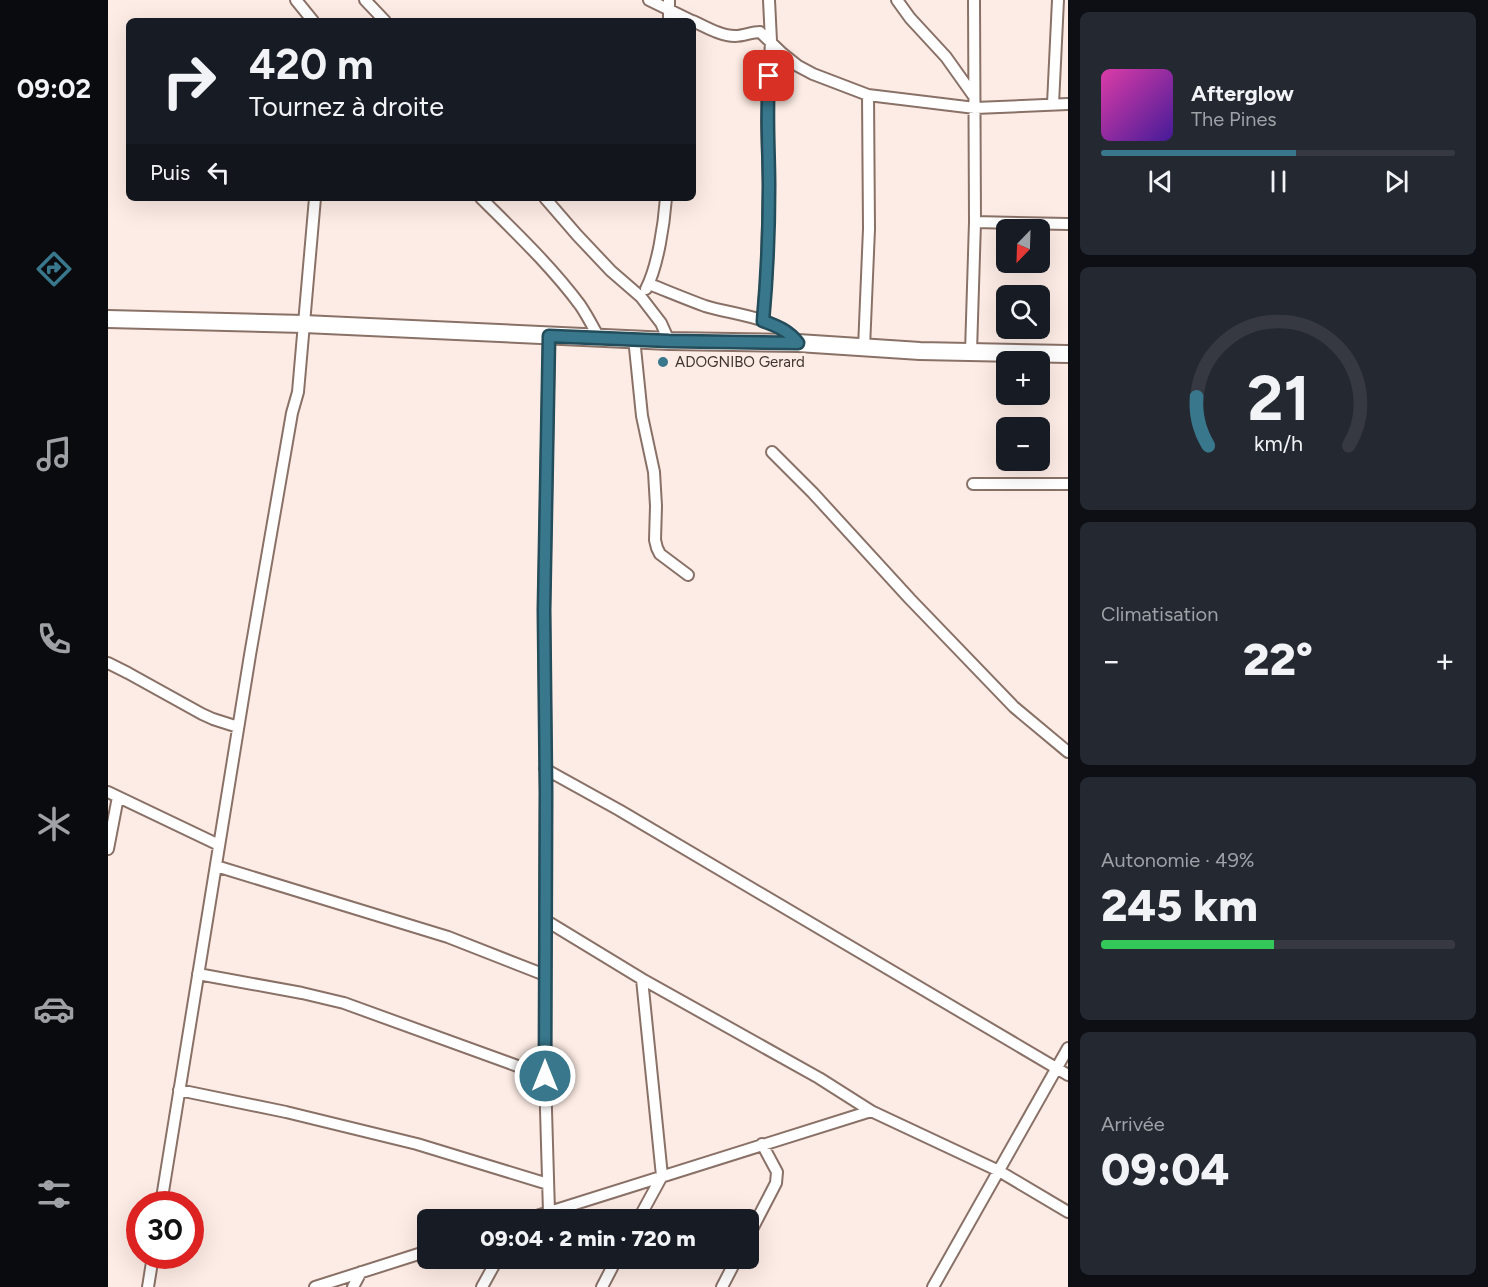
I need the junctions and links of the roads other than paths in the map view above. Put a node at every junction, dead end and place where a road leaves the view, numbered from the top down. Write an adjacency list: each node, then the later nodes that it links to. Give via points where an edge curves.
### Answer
1 (296, 0): 9 (street)
2 (365, 0): 10 (street)
3 (649, 0): 8 (street)
4 (769, 0): 13 (street)
5 (897, 0): 15 (street)
6 (974, 0): 15 (street)
7 (1058, 0): 16 (street)
8 (669, 10): 11 (street)
9 (311, 18)
10 (382, 18)
11 (686, 18)
12 (696, 22): 13 (street, via 734,36 760,32)
13 (771, 41): 14 (street, via 798,66); 28 (street)
14 (868, 95): 18 (street); 35 (street, via 869,229)
15 (974, 96): 18 (street)
16 (1053, 104): 17 (street); 18 (street)
17 (1068, 104)
18 (975, 108): 23 (street)
19 (315, 201): 29 (street)
20 (484, 201): 31 (street, via 562,282)
21 (548, 201): 26 (street, via 611,271)
22 (666, 201): 25 (street)
23 (975, 222): 24 (street); 36 (street)
24 (1068, 224)
25 (649, 284): 26 (street); 28 (street, via 706,306)
26 (641, 297): 33 (street)
27 (108, 319): 29 (main road)
28 (763, 321): 34 (street, via 785,330)
29 (304, 324): 30 (main road); 43 (street, via 298,392)
30 (549, 336): 31 (main road); 45 (street)
31 (599, 338): 32 (main road)
32 (634, 338): 33 (main road); 41 (street, via 642,416 654,472 655,540 660,554)
33 (669, 341): 34 (main road)
34 (798, 343): 35 (main road)
35 (864, 348): 36 (main road)
36 (971, 352): 37 (main road)
37 (1068, 354)
38 (772, 452): 44 (street, via 1014,707)
39 (974, 484): 40 (street)
40 (1068, 484)
41 (688, 575)
42 (108, 663): 43 (street, via 202,714)
43 (238, 727): 47 (street)
44 (1068, 752)
45 (545, 769): 50 (street); 55 (street)
46 (113, 795): 47 (street); 48 (street)
47 (219, 845): 49 (street)
48 (108, 849)
49 (216, 866): 51 (street); 52 (street, via 448,937)
50 (545, 920): 52 (street); 53 (street)
51 (198, 974): 57 (street, via 344,1004); 58 (street)
52 (545, 975): 57 (street)
53 (642, 979): 59 (street); 62 (street)
54 (1068, 1048): 55 (street)
55 (1056, 1069): 56 (street); 61 (street)
56 (1068, 1075)
57 (545, 1076): 63 (street)
58 (180, 1090): 63 (street, via 417,1144); 64 (street)
59 (871, 1111): 60 (street); 61 (street)
60 (762, 1144): 62 (street); 69 (street, via 777,1172 777,1183)
61 (999, 1171): 68 (street); 82 (street)
62 (662, 1176): 66 (street); 67 (street)
63 (548, 1184): 65 (street)
64 (163, 1191)
65 (549, 1209)
66 (558, 1209)
67 (644, 1209)
68 (1068, 1212)
69 (759, 1217)
70 (417, 1254): 75 (street)
71 (151, 1269): 76 (street)
72 (492, 1269): 79 (street)
73 (611, 1269): 80 (street)
74 (731, 1269): 81 (street)
75 (361, 1272): 77 (street); 78 (street)
76 (148, 1287)
77 (315, 1287)
78 (353, 1287)
79 (482, 1287)
80 (602, 1287)
81 (722, 1287)
82 (933, 1287)

